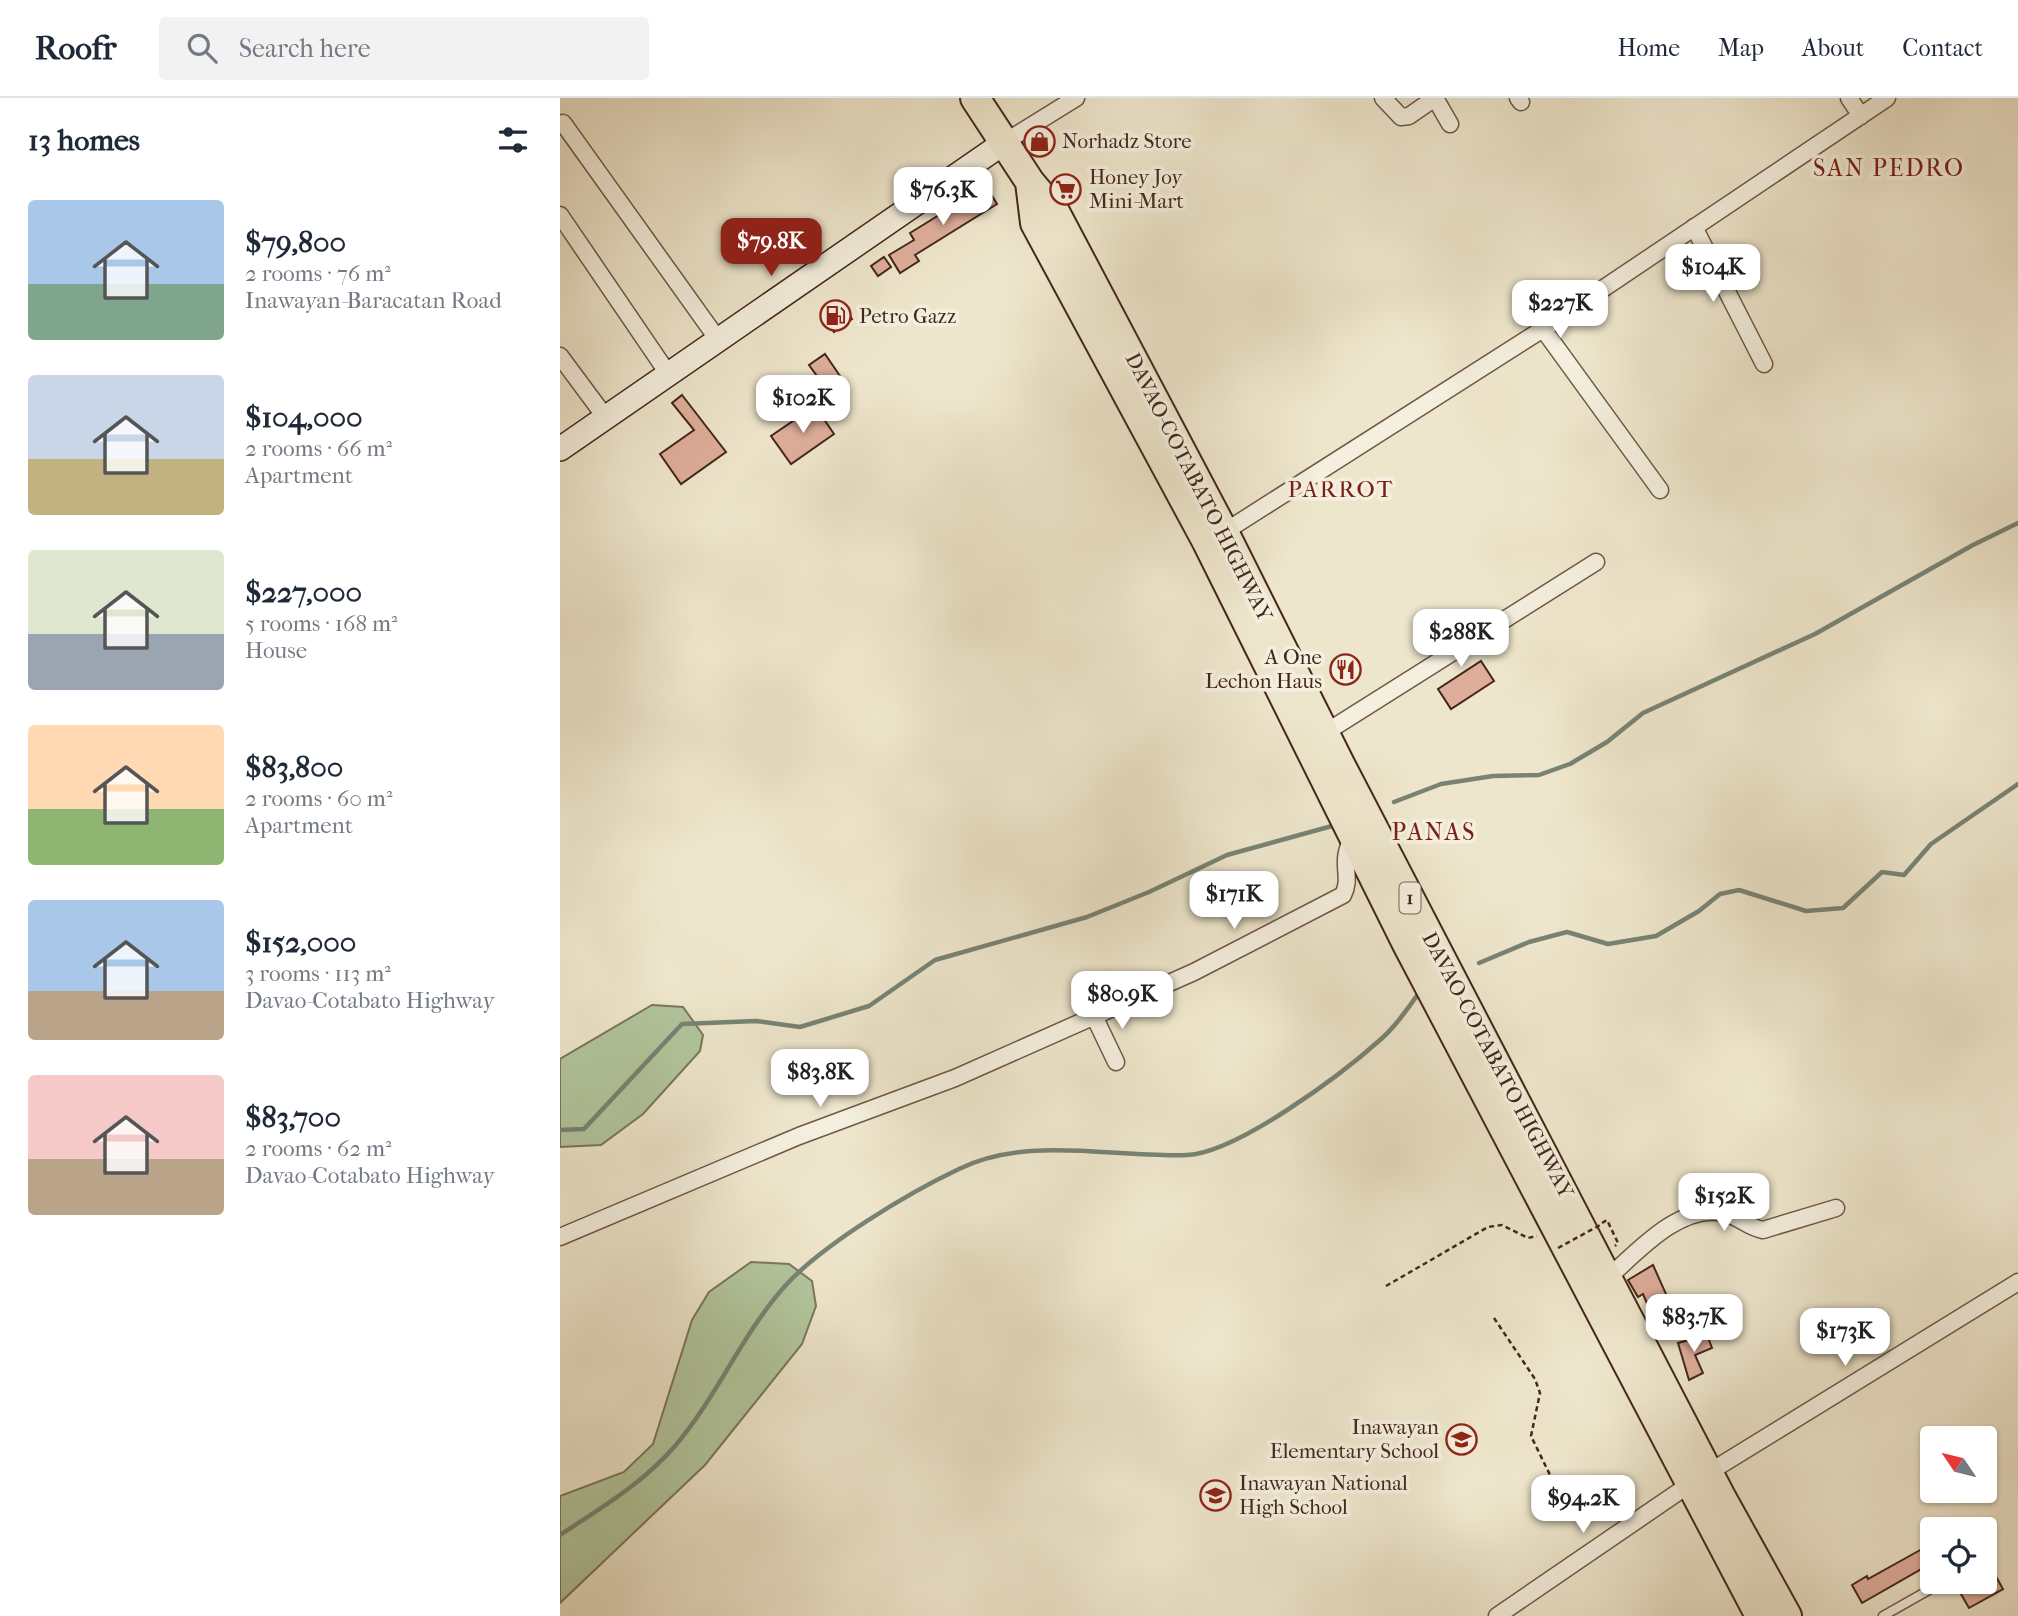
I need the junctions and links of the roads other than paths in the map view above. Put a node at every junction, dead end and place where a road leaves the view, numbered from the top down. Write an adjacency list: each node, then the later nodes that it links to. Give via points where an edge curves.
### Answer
1 (975, 98): 10 (highway, DAVAO-COTABATO HIGHWAY / 1)
2 (1076, 98): 10 (street)
3 (1383, 98): 4 (street, via 1401,117)
4 (1435, 98): 9 (street)
5 (1849, 98): 7 (street)
6 (1887, 98): 7 (street)
7 (1861, 116): 12 (street)
8 (563, 123): 14 (street)
9 (1450, 124)
10 (1005, 142): 14 (main road); 21 (highway, DAVAO-COTABATO HIGHWAY / 1, via 1030,182 1035,223)
11 (560, 215): 17 (street)
12 (1694, 227): 13 (street); 16 (street)
13 (1543, 329): 20 (street); 21 (street)
14 (719, 341): 17 (main road)
15 (560, 356): 18 (street)
16 (1764, 364)
17 (669, 375): 18 (main road)
18 (606, 418): 19 (main road)
19 (560, 449)
20 (1660, 490)
21 (1215, 537): 23 (highway, DAVAO-COTABATO HIGHWAY / 1)
22 (1596, 562): 23 (street)
23 (1315, 739): 24 (highway, DAVAO-COTABATO HIGHWAY / 1); 29 (highway, DAVAO-COTABATO HIGHWAY / 1)
24 (1353, 838): 25 (street, via 1345,852 1343,895 1228,955); 31 (highway, DAVAO-COTABATO HIGHWAY / 1, via 1557,1238)
25 (1094, 1016): 26 (street); 28 (street, via 955,1078 799,1136)
26 (1116, 1062)
27 (1836, 1208): 29 (street, via 1763,1230 1722,1213 1688,1217)
28 (560, 1237)
29 (1608, 1278): 31 (highway, DAVAO-COTABATO HIGHWAY / 1)
30 (2018, 1282): 31 (street)
31 (1700, 1479): 33 (street); 34 (highway, DAVAO-COTABATO HIGHWAY / 1); 35 (highway, DAVAO-COTABATO HIGHWAY / 1)
32 (1922, 1594): 36 (lane)
33 (1497, 1616)
34 (1760, 1616)
35 (1787, 1616)
36 (1883, 1616)

